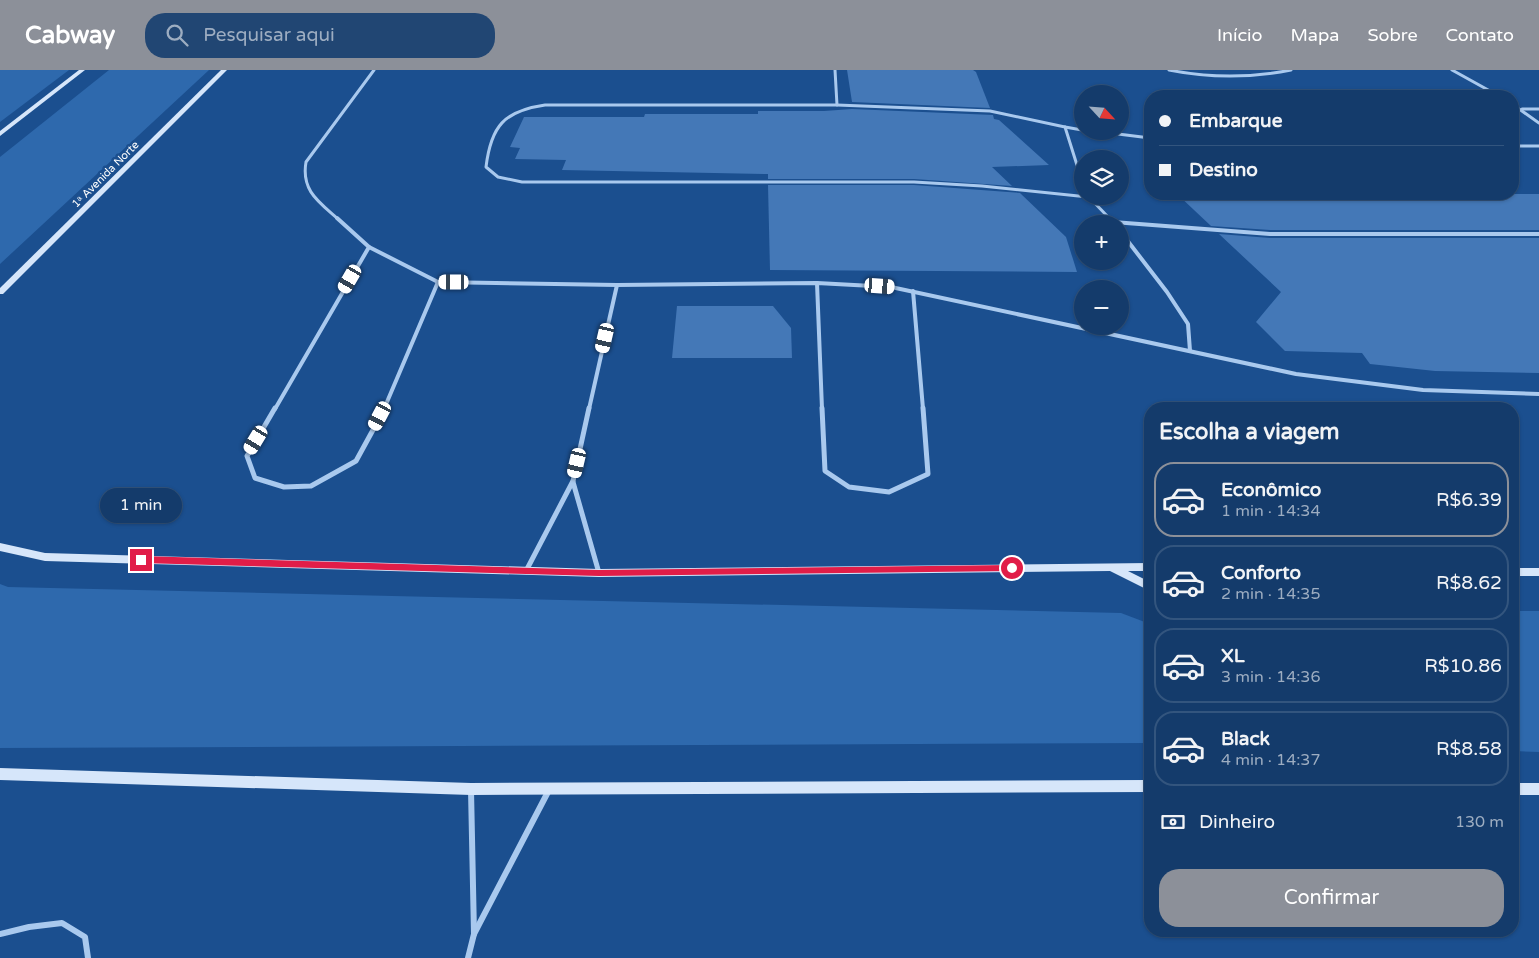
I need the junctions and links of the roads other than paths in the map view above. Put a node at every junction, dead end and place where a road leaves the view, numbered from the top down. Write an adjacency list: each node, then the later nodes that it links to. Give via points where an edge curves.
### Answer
1 (82, 70): 15 (main road)
2 (224, 70): 31 (main road, 1ᵃ Avenida Norte)
3 (374, 70): 27 (street, via 306,162 304,174 308,189 319,202)
4 (835, 70): 9 (street)
5 (1169, 70): 6 (street, via 1214,75)
6 (1291, 70)
7 (1452, 70): 8 (street)
8 (1488, 90)
9 (837, 105): 13 (street, via 990,111); 21 (street, via 573,104 531,107 498,124 486,167 498,177 522,182 914,182)
10 (1521, 109): 11 (street); 12 (street)
11 (1539, 109)
12 (1539, 123)
13 (1065, 128): 14 (street); 20 (street)
14 (1074, 129)
15 (0, 134)
16 (1129, 135): 17 (street)
17 (1144, 137)
18 (1519, 146): 19 (street)
19 (1539, 146)
20 (1074, 156)
21 (1074, 196)
22 (1096, 205): 23 (street)
23 (1106, 215)
24 (1129, 224): 25 (street, via 1270,234)
25 (1539, 234)
26 (1129, 243): 33 (street, via 1188,324)
27 (369, 247): 28 (street); 28 (street, via 247,456 255,478 284,487 311,486 356,461 388,402)
28 (438, 282): 30 (street)
29 (816, 283): 30 (street); 32 (street, via 892,287); 32 (street, via 825,471 849,487 889,492 928,474)
30 (617, 285): 35 (street)
31 (0, 292)
32 (913, 292): 33 (street)
33 (1190, 351): 34 (street, via 1296,374 1362,384 1486,394)
34 (1539, 394)
35 (573, 481): 39 (street); 42 (street)
36 (0, 547): 39 (main road, via 45,557)
37 (1110, 567): 38 (main road); 42 (main road); 43 (main road)
38 (1144, 568)
39 (526, 570): 42 (main road)
40 (1519, 572): 41 (main road)
41 (1539, 572)
42 (599, 573)
43 (1144, 584)
44 (0, 774): 47 (main road)
45 (1144, 786): 46 (main road)
46 (550, 788): 47 (main road); 51 (street)
47 (471, 789): 51 (street)
48 (1519, 789): 49 (main road)
49 (1539, 790)
50 (0, 934): 52 (street, via 62,923 85,937)
51 (474, 934): 53 (street)
52 (88, 958)
53 (468, 958)

